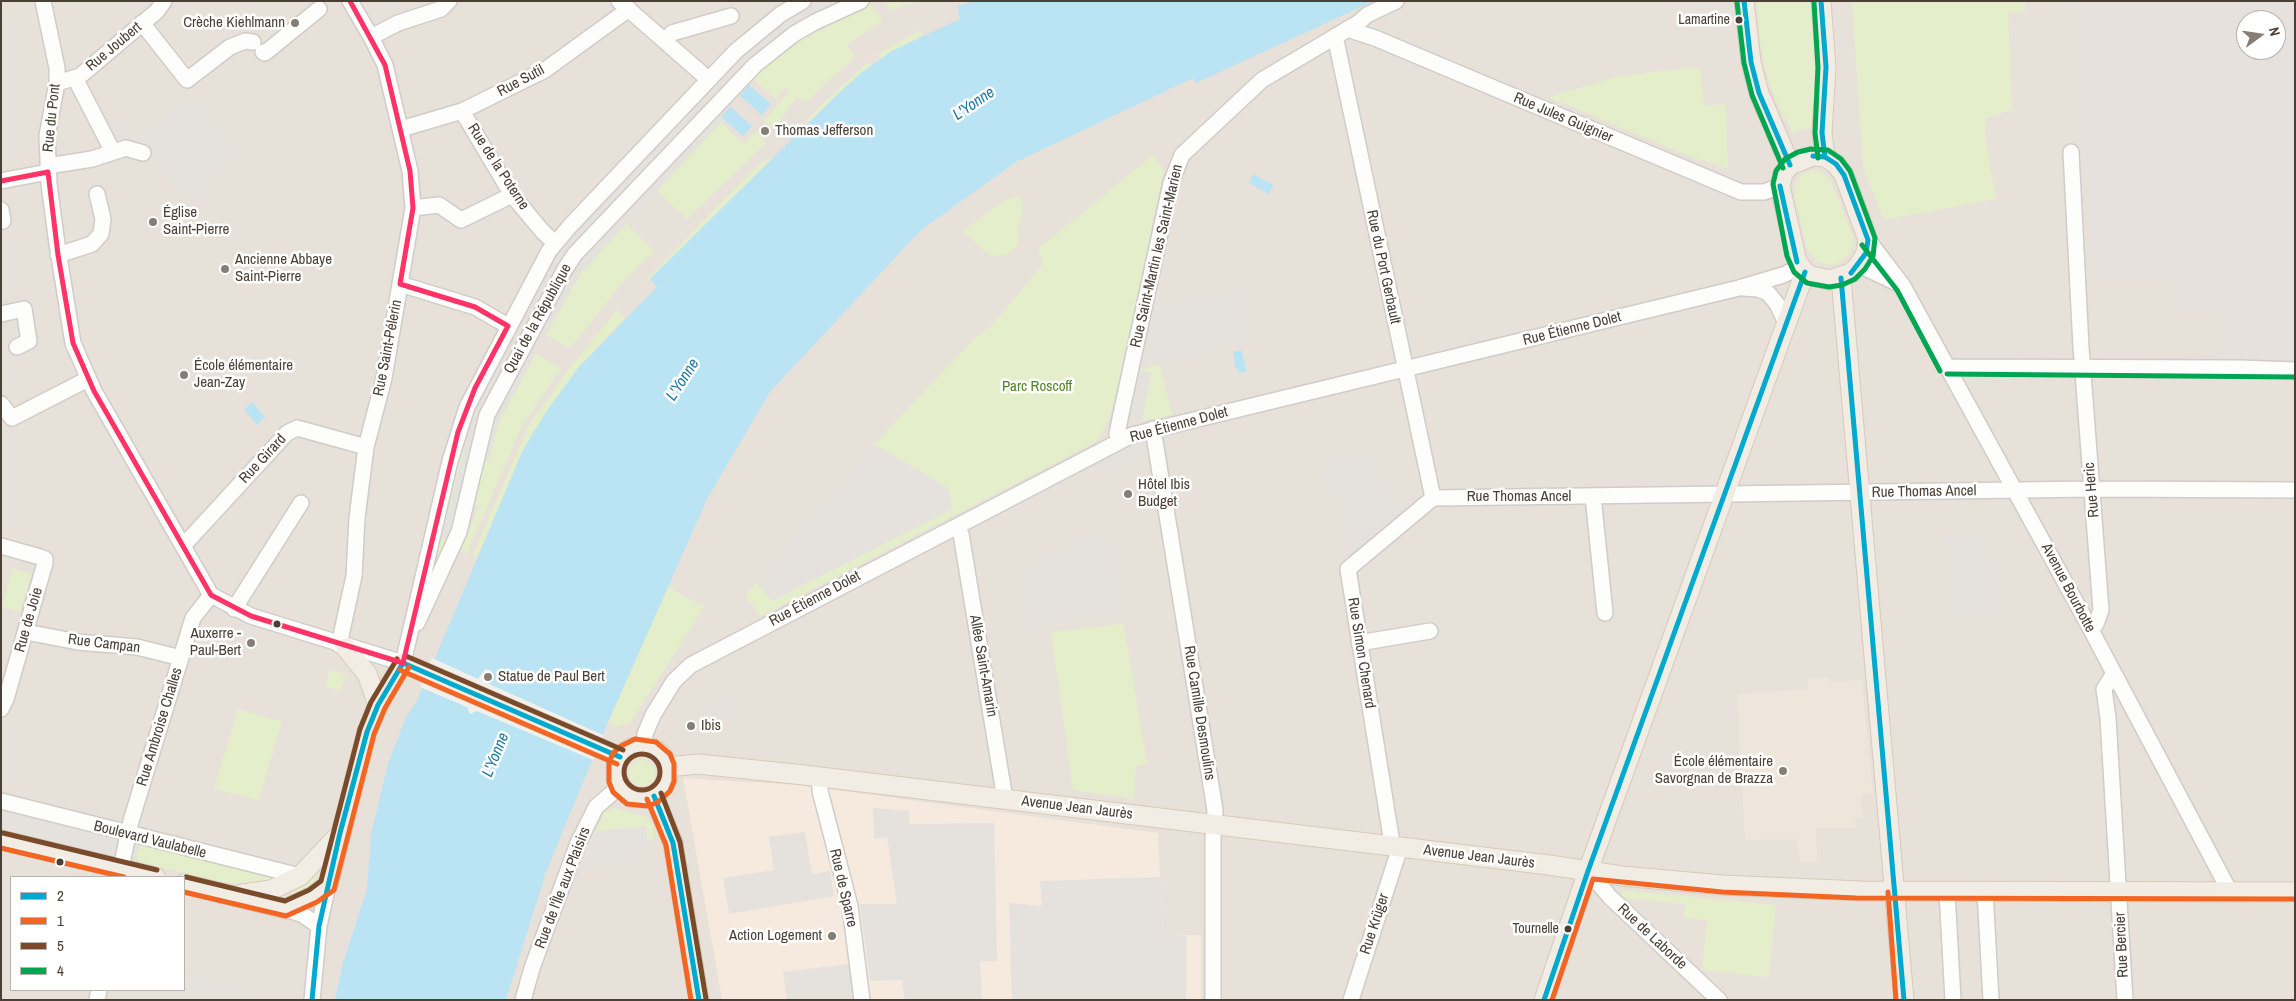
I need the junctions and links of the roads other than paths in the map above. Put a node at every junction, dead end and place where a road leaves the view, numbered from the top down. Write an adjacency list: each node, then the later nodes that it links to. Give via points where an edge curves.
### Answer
1 (43, 1): 19 (street, Rue du Pont, via 55,52)
2 (164, 1): 13 (street, Rue Joubert)
3 (350, 1): 15 (street, Rue Saint-Pélerin)
4 (449, 1): 15 (street, via 441,9 398,23)
5 (803, 1): 18 (street, Quai de la République, via 756,33)
6 (861, 1): 74 (street, Quai de la République, via 815,22 761,60 575,254 487,415 459,532 423,614)
7 (1396, 1): 14 (street, Rue Saint-Martin les Saint-Marien)
8 (1744, 1): 26 (main road, via 1751,62 1759,93)
9 (1821, 1): 25 (main road, via 1826,67 1822,133)
10 (624, 5): 16 (street); 20 (street, Rue Sutil, via 545,70)
11 (318, 9): 13 (street, via 265,54 245,41 230,47 187,80)
12 (731, 16): 16 (street, via 672,33)
13 (142, 23): 17 (street, Rue Joubert)
14 (1341, 33): 29 (street, Rue Jules Guignier, via 1375,38 1741,192 1764,192); 50 (street, Rue du Port Gerbault); 55 (street, Rue Saint-Martin les Saint-Marien, via 1262,80 1182,155 1171,183 1117,434)
15 (371, 37): 21 (street, Rue Saint-Pélerin, via 385,65)
16 (665, 40): 18 (street)
17 (74, 78): 19 (street, Rue Joubert); 22 (street)
18 (708, 79): 36 (street, Quai de la République)
19 (57, 82): 27 (street, Rue du Pont, via 47,136)
20 (462, 111): 21 (street, Rue Sutil); 31 (street, Rue de la Poterne)
21 (402, 129): 32 (street, Rue Saint-Pélerin)
22 (113, 152): 24 (street, via 126,148); 27 (street)
23 (2070, 152): 49 (street, Rue Heric)
24 (143, 153)
25 (1825, 157): 26 (main road, via 1813,156); 35 (main road, via 1844,175)
26 (1790, 165): 29 (main road)
27 (48, 169): 28 (street); 37 (street, Rue du Pont)
28 (1, 181)
29 (1780, 186): 39 (main road, via 1794,254)
30 (97, 194): 37 (street, via 103,219 101,234 92,244)
31 (512, 196): 32 (street, via 461,220 439,206); 36 (street, Rue de la Poterne)
32 (413, 208): 41 (street, Rue Saint-Pélerin)
33 (1, 210): 34 (street)
34 (1, 221)
35 (1868, 240): 38 (main road); 42 (street, Avenue Bourbotte)
36 (556, 243): 46 (street, Quai de la République)
37 (58, 255): 52 (street, Rue du Pont, via 73,343)
38 (1860, 265): 40 (main road); 42 (street)
39 (1802, 269): 40 (main road, via 1819,279); 43 (street, Rue Étienne Dolet); 45 (main road)
40 (1840, 278): 60 (main road)
41 (400, 284): 46 (street, via 475,307); 56 (street, Rue Saint-Pélerin, via 384,378)
42 (1903, 286): 48 (street, Avenue Bourbotte)
43 (1739, 288): 45 (street, via 1768,293); 50 (street, Rue Étienne Dolet)
44 (1, 314): 47 (street, via 24,310 29,341)
45 (1786, 323): 61 (main road)
46 (508, 326): 74 (street, Quai de la République, via 475,388 458,432)
47 (17, 347)
48 (1947, 367): 49 (street); 59 (street, Avenue Bourbotte)
49 (2082, 368): 51 (street); 57 (street, Rue Heric)
50 (1405, 369): 54 (street, Rue Étienne Dolet); 63 (street, Rue du Port Gerbault)
51 (2295, 370)
52 (88, 379): 53 (street, via 12,418); 67 (street, Rue du Pont)
53 (1, 404)
54 (1153, 430): 55 (street, Rue Étienne Dolet); 90 (street, Rue Camille Desmoulins)
55 (1120, 441): 82 (street, Rue Étienne Dolet, via 691,665 674,681 653,715)
56 (366, 447): 67 (street, Rue Girard, via 297,428 287,433); 76 (street, Rue Saint-Pélerin, via 354,576)
57 (2092, 489): 58 (street, Rue Thomas Ancel); 59 (street, Rue Thomas Ancel); 71 (street, Rue Heric, via 2101,610 2096,624)
58 (2295, 490)
59 (2015, 491): 60 (street, Rue Thomas Ancel); 71 (street, Avenue Bourbotte)
60 (1859, 492): 61 (street, Rue Thomas Ancel); 101 (main road)
61 (1724, 495): 62 (street, Rue Thomas Ancel); 95 (main road)
62 (1593, 496): 63 (street, Rue Thomas Ancel); 70 (street)
63 (1433, 498): 75 (street, Rue Simon Chenard, via 1348,570)
64 (301, 503): 69 (street)
65 (960, 534): 88 (street, Allée Saint-Amarin)
66 (1, 546): 73 (street, Rue de Joie, via 44,559)
67 (183, 546): 68 (street, Rue du Pont)
68 (210, 595): 69 (street); 77 (street, Rue Ambroise Challes, via 193,618)
69 (234, 609): 76 (street)
70 (1605, 613)
71 (2090, 628): 79 (street, Avenue Bourbotte)
72 (1430, 631): 75 (street)
73 (26, 632): 77 (street, Rue Campan, via 78,642 137,647); 81 (street, Rue de Joie)
74 (411, 632): 78 (street, Quai de la République)
75 (1359, 643): 94 (street, Rue Simon Chenard)
76 (343, 647): 78 (street); 80 (main road, via 367,674)
77 (182, 658): 92 (street, Rue Ambroise Challes)
78 (403, 664): 80 (main road); 83 (main road)
79 (2113, 675): 103 (street, via 2104,689); 105 (street, Avenue Bourbotte)
80 (378, 705): 91 (main road, via 367,732)
81 (1, 709)
82 (644, 746): 83 (main road, via 631,748); 84 (main road, via 659,753)
83 (620, 757): 86 (main road, via 615,772)
84 (667, 767): 85 (main road, Avenue Jean Jaurès, via 698,764); 87 (main road, via 667,780)
85 (820, 776): 88 (main road, Avenue Jean Jaurès); 113 (street, Rue de Sparre, via 820,791 850,906)
86 (619, 787): 87 (main road, via 638,799); 111 (street, Rue de l'Île aux Plaisirs, via 596,807 578,843)
87 (654, 796): 112 (main road, via 673,843)
88 (1005, 799): 90 (main road, Avenue Jean Jaurès)
89 (1, 801): 92 (street, Boulevard Vaulabelle)
90 (1214, 825): 94 (main road, Avenue Jean Jaurès); 114 (street, Rue Camille Desmoulins)
91 (340, 833): 98 (main road); 100 (main road)
92 (127, 834): 96 (street, Rue Ambroise Challes); 98 (street, Boulevard Vaulabelle)
93 (1, 840): 96 (main road)
94 (1395, 847): 95 (main road, Avenue Jean Jaurès); 115 (street, Rue Krüger)
95 (1588, 871): 101 (main road, Avenue Jean Jaurès, via 1722,885); 116 (main road); 117 (street, Rue de Laborde, via 1610,897)
96 (120, 873): 97 (main road)
97 (146, 876)
98 (300, 876): 107 (main road, via 271,890)
99 (185, 884): 107 (main road)
100 (328, 885): 108 (main road); 109 (street)
101 (1894, 891): 104 (main road, Avenue Jean Jaurès); 118 (main road)
102 (1985, 891): 103 (main road, Avenue Jean Jaurès); 104 (main road, Avenue Jean Jaurès); 120 (street)
103 (2118, 891): 105 (main road, Avenue Jean Jaurès); 121 (street, Rue Bercier)
104 (1947, 892): 119 (street)
105 (2230, 892): 106 (main road, Avenue Jean Jaurès)
106 (2295, 892)
107 (236, 895): 108 (main road)
108 (286, 909): 109 (street)
109 (319, 926): 110 (street)
110 (312, 1000)
111 (523, 1000)
112 (699, 1000)
113 (862, 1000)
114 (1213, 1000)
115 (1351, 1000)
116 (1544, 1000)
117 (1719, 1000)
118 (1904, 1000)
119 (1953, 1000)
120 (1991, 1000)
121 (2125, 1000)

